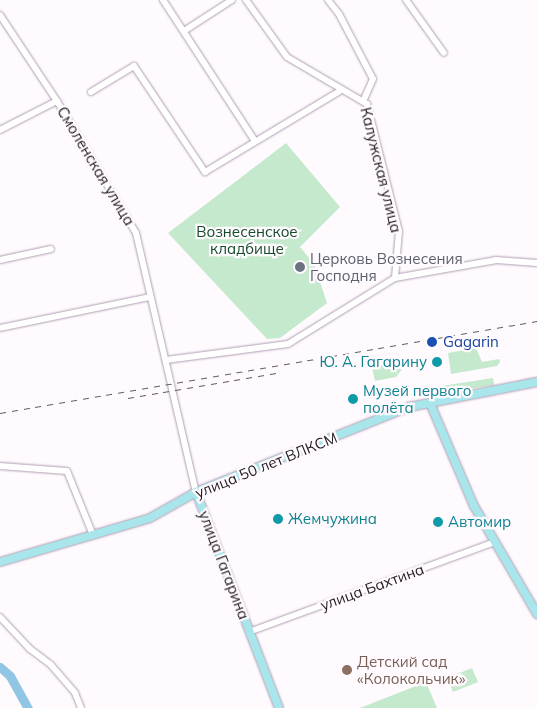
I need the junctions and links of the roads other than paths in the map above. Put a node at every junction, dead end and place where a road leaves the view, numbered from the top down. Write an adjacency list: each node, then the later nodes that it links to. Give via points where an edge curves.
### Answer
1 (163, 0): 9 (street)
2 (232, 0): 9 (street)
3 (246, 0): 7 (street, Калужская улица)
4 (257, 0): 7 (street)
5 (328, 0): 14 (street, via 373,79)
6 (406, 0): 10 (street)
7 (251, 7): 11 (street, Калужская улица, via 287,57)
8 (0, 15): 13 (street, Смоленская улица)
9 (184, 31): 16 (street)
10 (444, 53)
11 (340, 91): 14 (street, Калужская улица); 16 (street)
12 (90, 92): 16 (street, via 134,66 205,172)
13 (57, 101): 15 (street); 21 (street, Смоленская улица, via 136,233)
14 (363, 101): 20 (street, Калужская улица, via 368,104 399,231)
15 (0, 130)
16 (254, 141)
17 (51, 249): 18 (street)
18 (0, 260)
19 (537, 263): 20 (street, via 496,260)
20 (395, 278): 23 (street, via 288,344)
21 (150, 297): 22 (street); 23 (street, Смоленская улица)
22 (0, 328)
23 (166, 360): 25 (street, Смоленская улица)
24 (537, 382): 26 (main road, улица 50 лет ВЛКСМ)
25 (173, 391): 28 (street, улица Гагарина)
26 (430, 403): 28 (main road, улица 50 лет ВЛКСМ, via 409,407); 30 (main road, via 474,506)
27 (0, 466): 29 (street, via 66,471)
28 (196, 492): 29 (main road, улица 50 лет ВЛКСМ, via 150,518); 34 (main road, улица Гагарина)
29 (93, 535): 31 (main road, улица 50 лет ВЛКСМ)
30 (495, 542): 32 (main road); 34 (street, улица Бахтина)
31 (0, 562)
32 (537, 614)
33 (0, 617): 35 (street, via 30,649 52,665 75,694)
34 (249, 632): 36 (main road, улица Гагарина)
35 (81, 708)
36 (279, 708)

